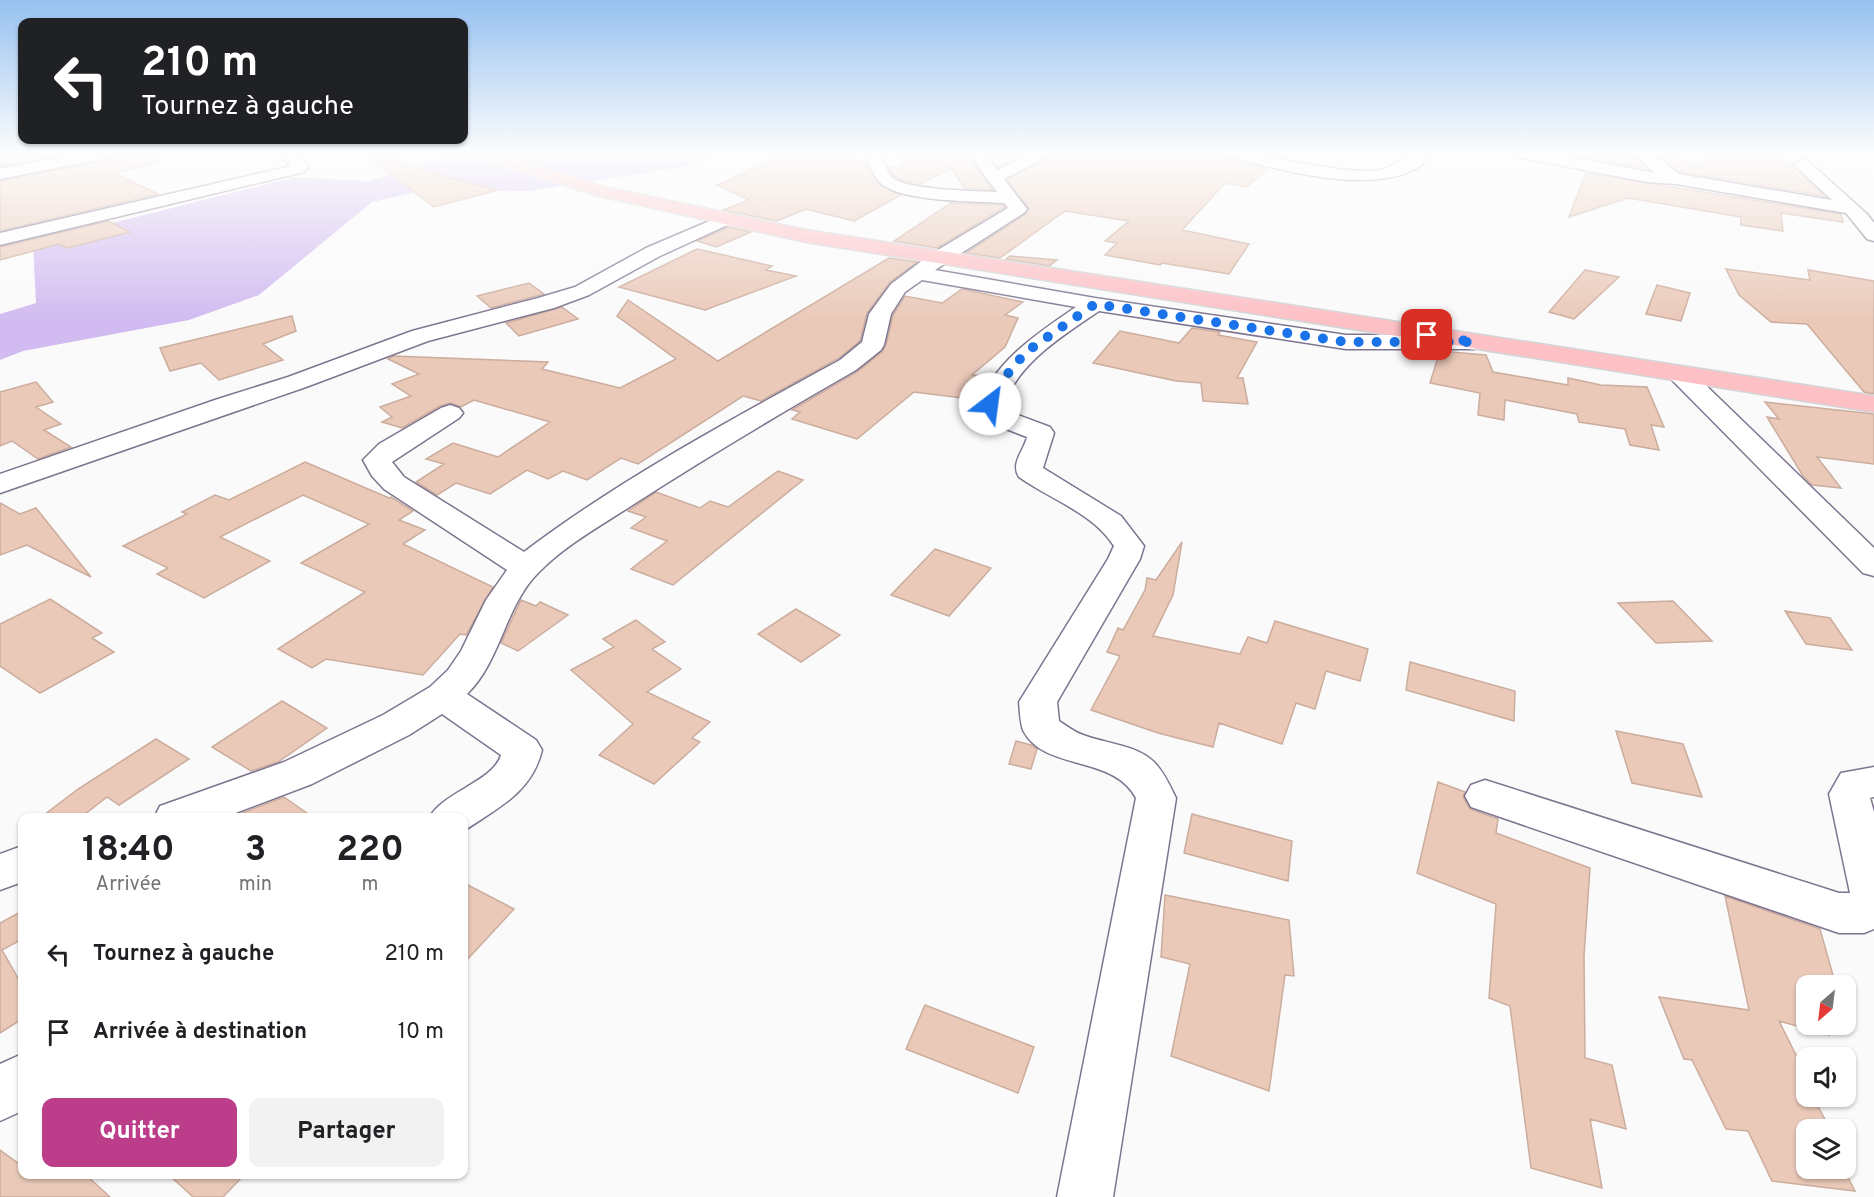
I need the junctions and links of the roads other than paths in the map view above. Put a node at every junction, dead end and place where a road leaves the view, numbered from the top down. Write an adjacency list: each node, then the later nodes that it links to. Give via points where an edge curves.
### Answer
1 (126, 209): 7 (street)
2 (681, 209): 5 (main road)
3 (1018, 209): 8 (street)
4 (1851, 209): 6 (street)
5 (726, 219): 8 (main road); 14 (street, via 653,252 582,291 420,336)
6 (1874, 235)
7 (0, 238)
8 (928, 266): 9 (street); 10 (main road); 16 (street, via 898,288 880,314 873,345 848,365 652,480 567,534)
9 (1095, 304): 10 (street, via 1346,342); 28 (street, via 1026,352 1009,372 989,411 1041,433 1028,462 1029,471 1102,517 1123,533 1129,546 1038,702 1041,727 1066,745 1129,763 1148,779 1156,798)
10 (1474, 342): 11 (main road)
11 (1680, 374): 12 (main road); 15 (street)
12 (1874, 404)
13 (450, 413): 16 (street, via 377,460 382,471 394,483)
14 (0, 484)
15 (1874, 566)
16 (525, 567): 17 (street, via 503,600 477,654 461,679)
17 (443, 696): 20 (street, via 396,725 298,773); 21 (street, via 522,750 518,767 497,788)
18 (1874, 782): 24 (street, via 1855,784 1849,794)
19 (1485, 796): 25 (street, via 1839,913 1864,913)
20 (190, 813)
21 (458, 813)
22 (18, 865): 23 (street)
23 (0, 872)
24 (1874, 899)
25 (1874, 907)
26 (18, 1083): 27 (street)
27 (0, 1095)
28 (1085, 1197)

